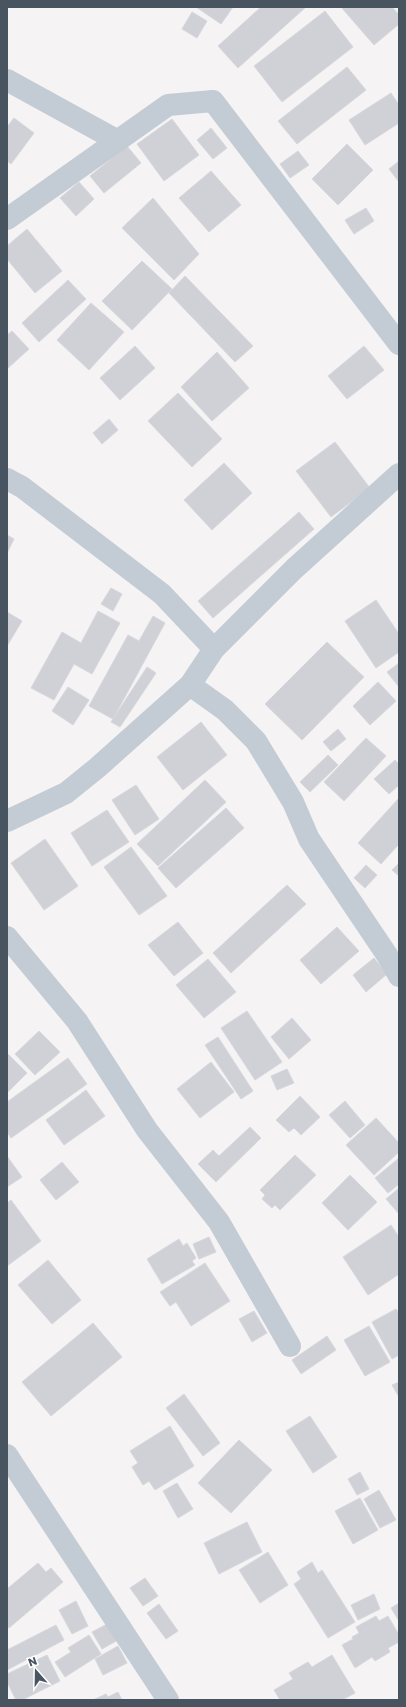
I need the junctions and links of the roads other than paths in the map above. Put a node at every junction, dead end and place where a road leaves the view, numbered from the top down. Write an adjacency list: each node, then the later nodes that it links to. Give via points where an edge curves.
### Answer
1 (7, 80): 2 (street)
2 (118, 141): 3 (street); 4 (street, via 168,105 213,101)
3 (7, 219)
4 (399, 344)
5 (399, 474): 7 (street, via 294,569)
6 (7, 479): 7 (street, via 22,487 162,594)
7 (214, 649): 8 (street)
8 (190, 685): 9 (street, via 98,768 66,793); 11 (street, via 225,710 256,741 293,802 309,839)
9 (7, 820)
10 (7, 937): 12 (street, via 77,1021 147,1130 218,1222)
11 (399, 976)
12 (290, 1346)
13 (7, 1455): 14 (street)
14 (168, 1700)

